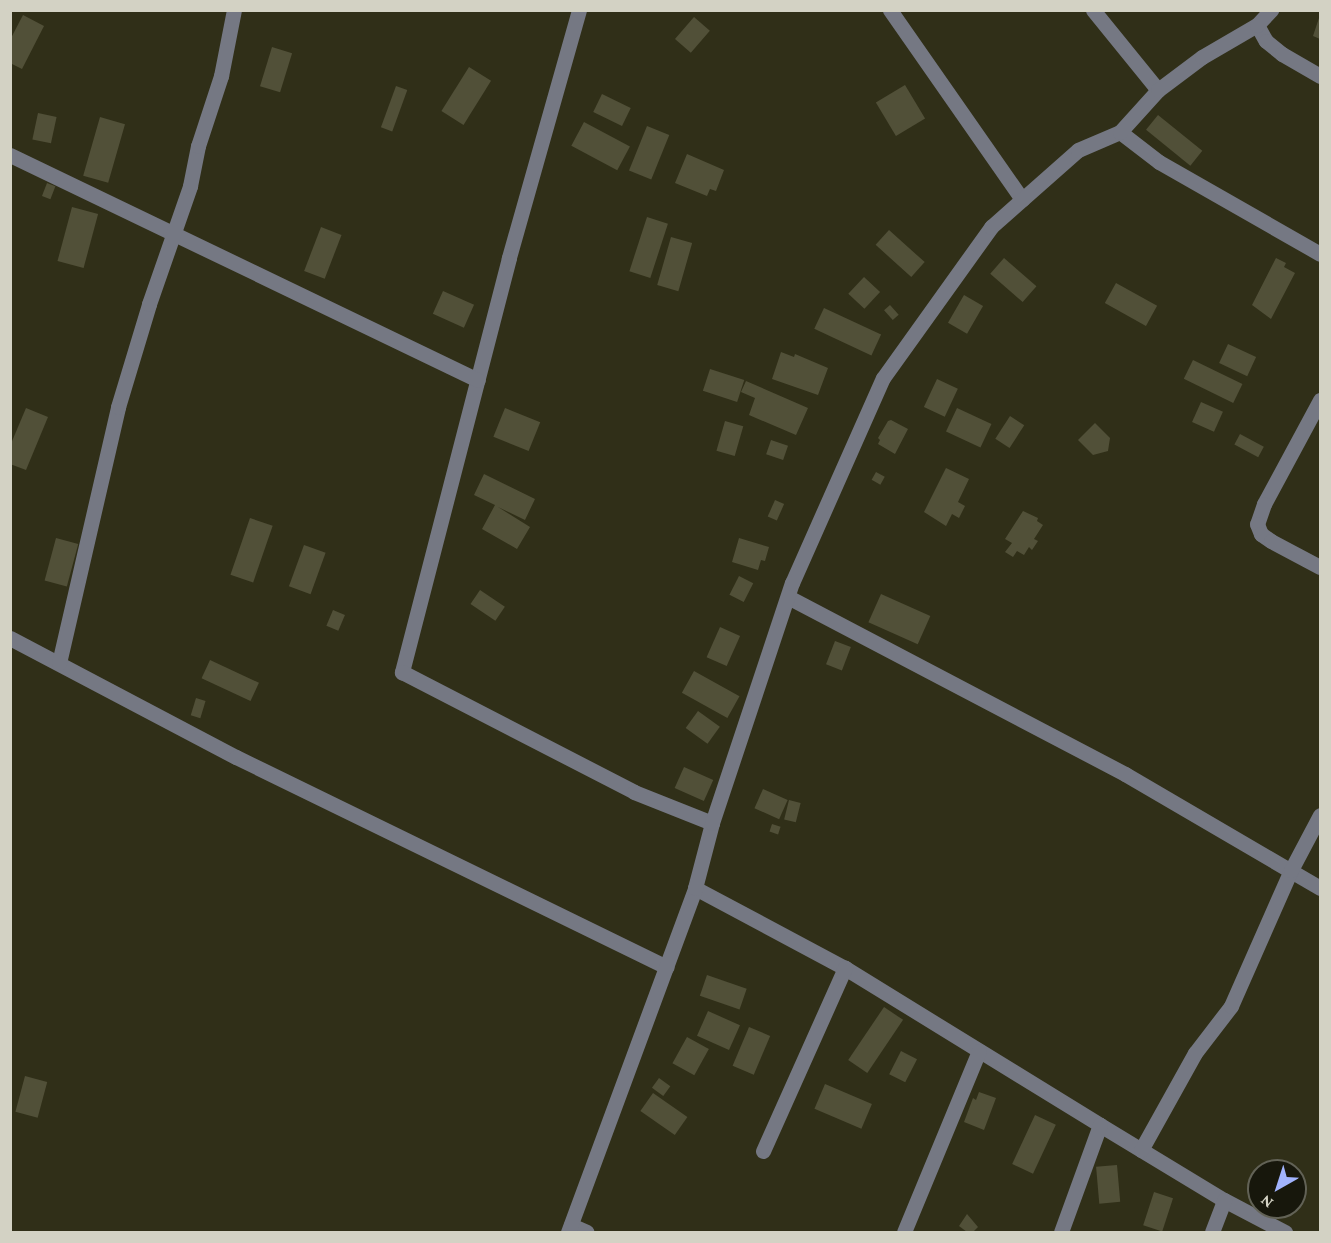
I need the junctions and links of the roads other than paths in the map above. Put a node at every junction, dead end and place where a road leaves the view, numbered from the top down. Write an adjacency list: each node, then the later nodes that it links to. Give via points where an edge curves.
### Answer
1 (234, 10): 12 (street, via 221,76 198,146 190,186)
2 (579, 10): 14 (street)
3 (890, 10): 11 (street)
4 (1093, 10): 8 (street)
5 (1271, 10): 6 (street)
6 (1257, 25): 7 (street, via 1266,41 1282,54); 8 (street, via 1202,57)
7 (1320, 76)
8 (1158, 90): 9 (street)
9 (1120, 132): 11 (street, via 1078,150); 13 (street, via 1159,162)
10 (10, 155): 12 (street)
11 (1022, 199): 17 (street, via 991,227 883,378)
12 (172, 233): 14 (street); 19 (street, via 118,406)
13 (1320, 254)
14 (478, 380): 21 (street, via 402,672 634,792)
15 (1320, 400): 16 (street, via 1257,524 1271,541)
16 (1320, 567)
17 (788, 597): 21 (street); 22 (street, via 1125,774)
18 (10, 638): 19 (street)
19 (59, 663): 25 (street, via 236,758)
20 (1320, 815): 22 (street)
21 (712, 823): 23 (street)
22 (1290, 870): 24 (street); 29 (street, via 1231,1006 1195,1053)
23 (695, 888): 25 (street); 26 (street)
24 (1320, 888)
25 (667, 967): 32 (street)
26 (845, 968): 27 (street); 30 (street)
27 (980, 1052): 28 (street); 34 (street)
28 (1100, 1125): 29 (street); 35 (street)
29 (1141, 1149): 31 (street)
30 (763, 1151)
31 (1224, 1200): 36 (street); 37 (street)
32 (569, 1229): 33 (street)
33 (587, 1233)
34 (904, 1233)
35 (1061, 1233)
36 (1212, 1233)
37 (1285, 1233)

